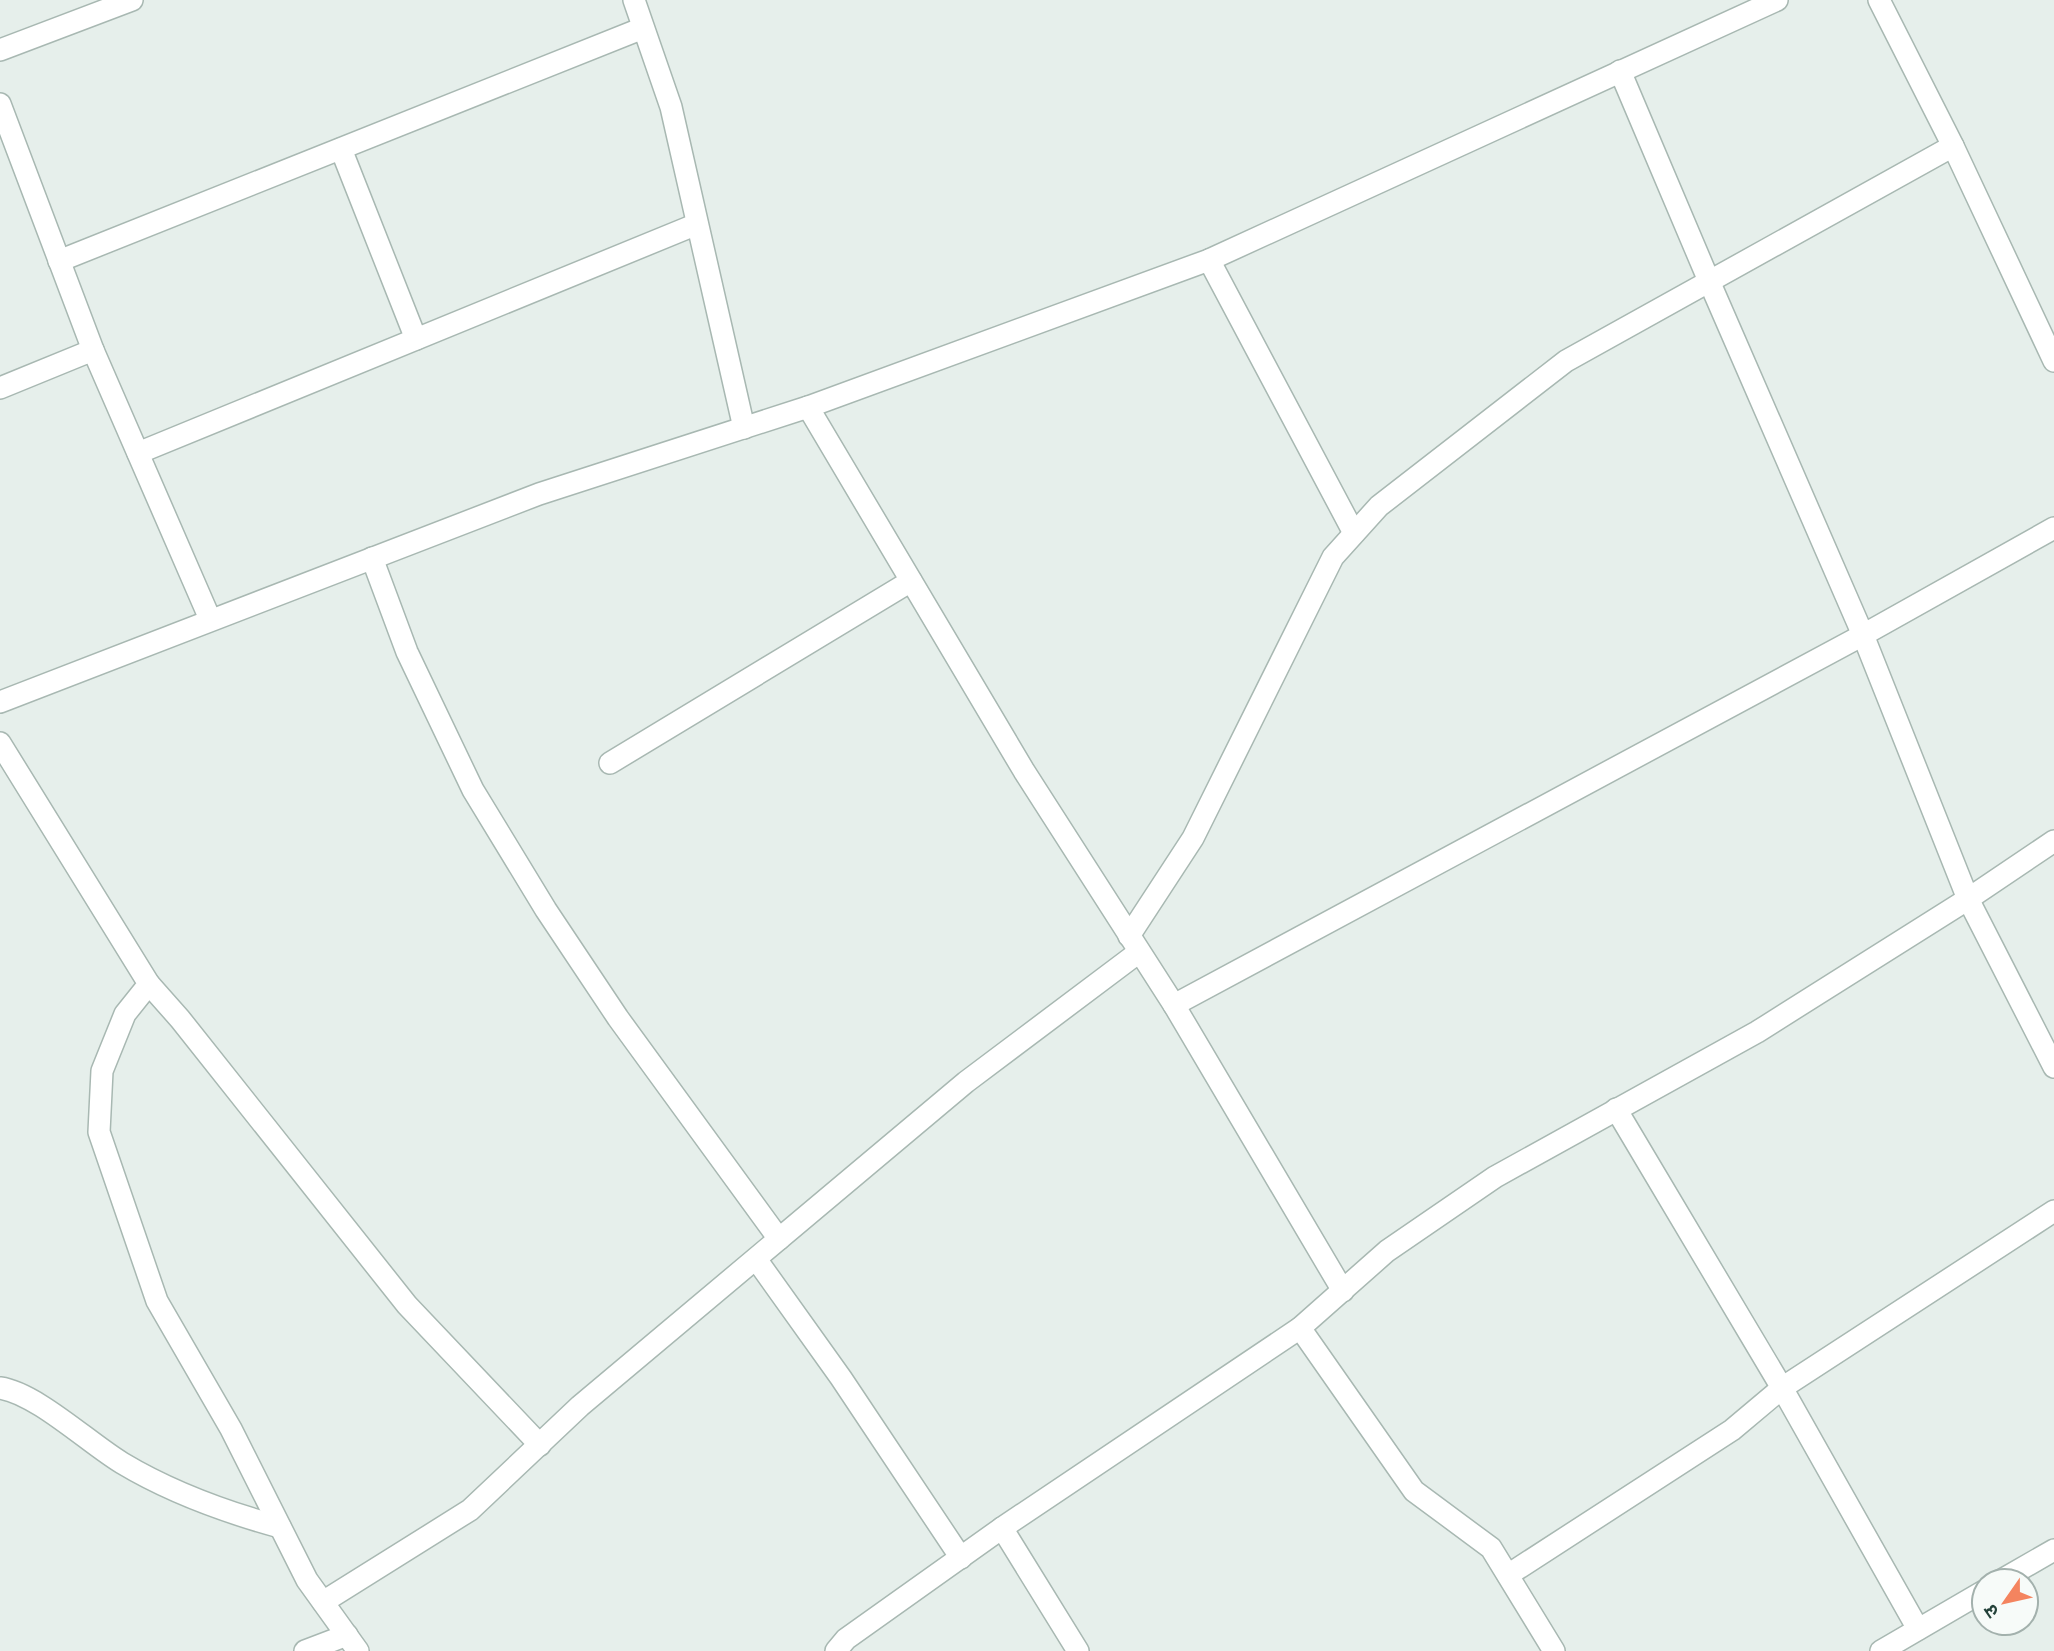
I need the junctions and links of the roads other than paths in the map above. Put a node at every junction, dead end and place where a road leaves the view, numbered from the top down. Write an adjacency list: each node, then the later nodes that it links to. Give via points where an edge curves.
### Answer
1 (132, 0): 6 (street)
2 (634, 0): 5 (street)
3 (1777, 0): 7 (street)
4 (1879, 0): 9 (street)
5 (643, 28): 10 (street); 11 (street, via 671,107)
6 (0, 50)
7 (1620, 71): 12 (street); 14 (street)
8 (0, 104): 13 (street)
9 (1953, 146): 14 (street); 17 (street)
10 (341, 149): 13 (street); 15 (street)
11 (697, 224): 15 (street); 20 (street)
12 (1209, 260): 19 (street); 23 (street)
13 (60, 261): 16 (street)
14 (1709, 281): 23 (street, via 1566,361 1379,506); 27 (street)
15 (416, 339): 21 (street)
16 (93, 350): 18 (street); 21 (street)
17 (2054, 361)
18 (0, 388)
19 (808, 407): 20 (street); 25 (street)
20 (744, 428): 24 (street, via 539,494)
21 (138, 453): 26 (street)
22 (2054, 528): 27 (street)
23 (1354, 533): 33 (street, via 1333,557 1193,838)
24 (372, 558): 26 (street); 39 (street, via 407,652 473,790 618,1018)
25 (911, 581): 30 (street); 33 (street)
26 (210, 619): 28 (street)
27 (1863, 635): 32 (street); 35 (street)
28 (0, 702)
29 (0, 743): 34 (street)
30 (610, 763)
31 (2054, 841): 32 (street)
32 (1968, 899): 36 (street); 37 (street, via 1757,1031)
33 (1134, 944): 35 (street); 39 (street)
34 (149, 984): 45 (street, via 407,1305); 46 (street, via 125,1014 102,1071 99,1132 157,1301 231,1429)
35 (1174, 1005): 41 (street)
36 (2054, 1067)
37 (1616, 1109): 41 (street, via 1494,1177 1387,1251); 44 (street)
38 (2054, 1211): 44 (street)
39 (779, 1239): 40 (street)
40 (756, 1259): 45 (street); 49 (street)
41 (1343, 1291): 42 (street)
42 (1300, 1328): 47 (street); 51 (street, via 1414,1491 1491,1548)
43 (0, 1388): 46 (street, via 25,1398 121,1463 176,1492)
44 (1782, 1388): 51 (street, via 1732,1430); 54 (street)
45 (540, 1445): 53 (street, via 470,1510)
46 (280, 1527): 53 (street)
47 (1002, 1528): 49 (street); 58 (street)
48 (2054, 1550): 50 (street)
49 (961, 1558): 57 (street, via 846,1639)
50 (2024, 1567)
51 (1508, 1575): 59 (street)
52 (1970, 1599): 54 (street)
53 (323, 1602): 55 (street)
54 (1918, 1629): 60 (street)
55 (353, 1643): 56 (street)
56 (305, 1651)
57 (836, 1651)
58 (1078, 1651)
59 (1554, 1651)
60 (1881, 1651)

